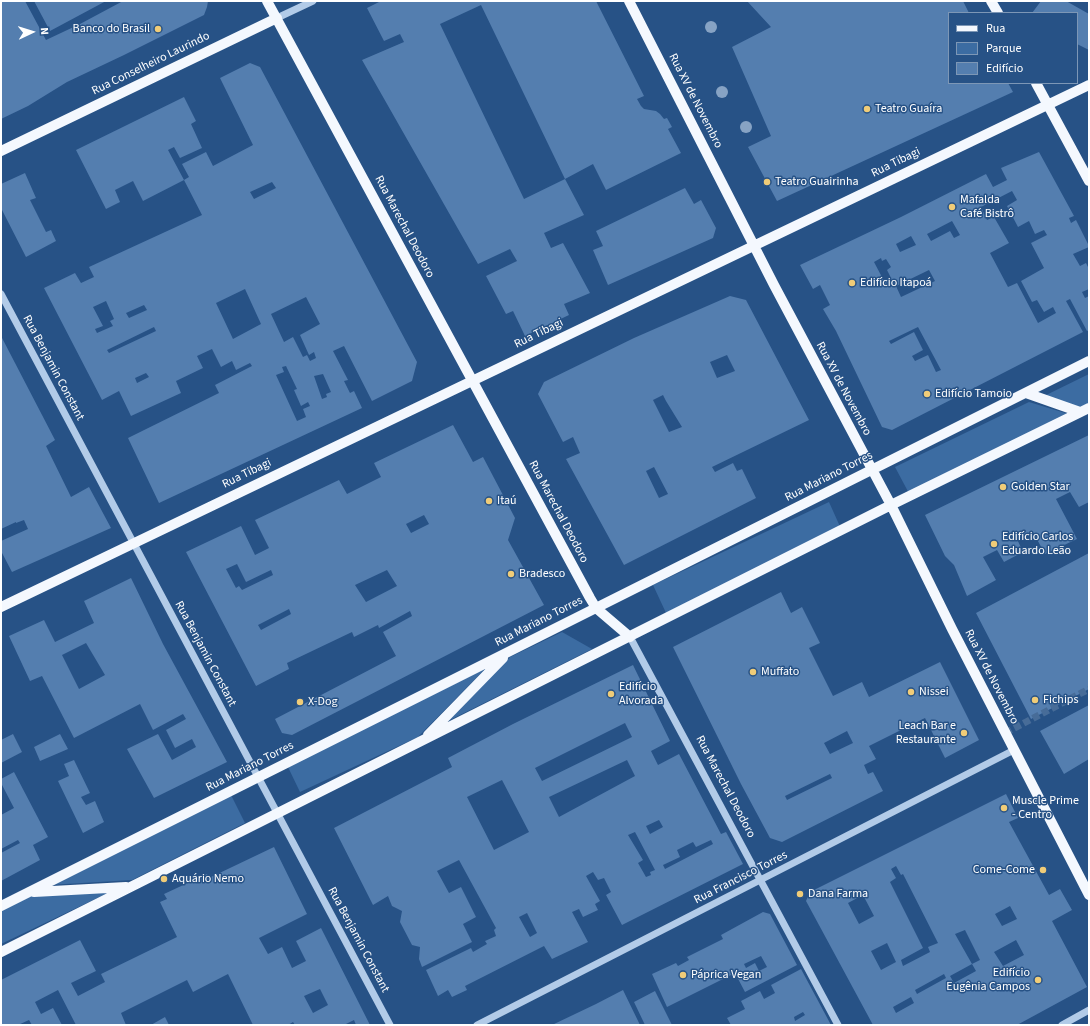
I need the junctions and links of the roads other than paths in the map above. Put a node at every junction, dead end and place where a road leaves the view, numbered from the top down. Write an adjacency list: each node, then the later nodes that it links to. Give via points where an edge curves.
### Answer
1 (267, 1): 6 (main road, Rua Marechal Deodoro)
2 (313, 1): 6 (street, Rua Conselheiro Laurindo)
3 (629, 1): 12 (main road, Rua XV de Novembro)
4 (991, 1): 5 (main road)
5 (997, 12)
6 (277, 18): 10 (main road, Rua Conselheiro Laurindo); 15 (main road, Rua Marechal Deodoro)
7 (1037, 84): 9 (main road)
8 (1089, 85): 9 (main road, Rua Tibagi)
9 (1048, 104): 11 (main road); 12 (main road, Rua Tibagi)
10 (1, 151)
11 (1089, 181)
12 (754, 245): 15 (main road, Rua Tibagi); 18 (main road, Rua XV de Novembro)
13 (1, 294): 20 (street, Rua Benjamin Constant)
14 (1089, 361): 16 (main road, Rua Mariano Torres)
15 (473, 381): 20 (main road, Rua Tibagi); 22 (main road, Rua Marechal Deodoro)
16 (1026, 393): 17 (main road); 18 (main road, Rua Mariano Torres)
17 (1085, 410): 19 (main road)
18 (871, 470): 19 (main road, Rua XV de Novembro); 22 (main road, Rua Mariano Torres)
19 (891, 505): 23 (main road); 26 (main road, Rua XV de Novembro)
20 (134, 543): 21 (main road, Rua Tibagi); 27 (street, Rua Benjamin Constant)
21 (1, 607)
22 (596, 608): 23 (main road, Rua Marechal Deodoro); 24 (main road, Rua Mariano Torres)
23 (630, 638): 25 (main road); 29 (street, Rua Marechal Deodoro)
24 (508, 652): 25 (main road); 27 (main road, Rua Mariano Torres)
25 (422, 741): 28 (main road)
26 (1014, 750): 29 (street, Rua Francisco Torres); 32 (main road, Rua XV de Novembro)
27 (258, 777): 28 (street, Rua Benjamin Constant); 31 (main road, Rua Mariano Torres)
28 (278, 813): 30 (main road); 36 (street, Rua Benjamin Constant)
29 (760, 880): 37 (street, Rua Francisco Torres); 38 (street, Rua Marechal Deodoro)
30 (131, 887): 31 (main road); 34 (main road)
31 (30, 892): 33 (main road, Rua Mariano Torres)
32 (1089, 895)
33 (1, 906)
34 (1, 952)
35 (1089, 1010): 39 (street)
36 (390, 1025)
37 (477, 1025)
38 (838, 1025)
39 (1062, 1025)

